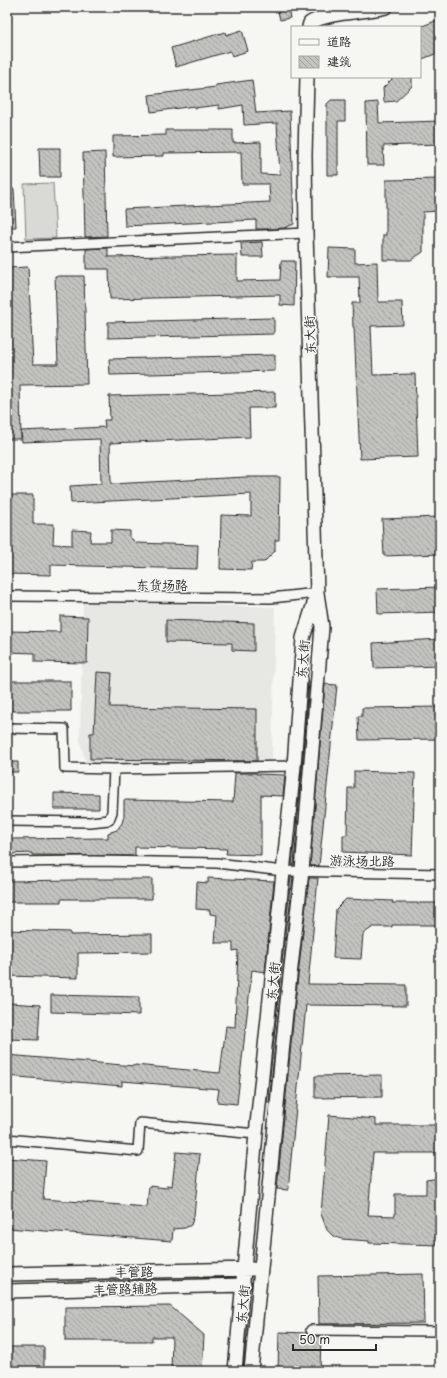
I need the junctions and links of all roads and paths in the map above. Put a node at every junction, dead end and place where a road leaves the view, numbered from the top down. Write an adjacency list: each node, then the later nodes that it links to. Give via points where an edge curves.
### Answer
1 (386, 7): 2 (main road, via 325,16)
2 (309, 25)
3 (307, 78): 4 (main road, 东大街)
4 (306, 233): 5 (street); 6 (main road, 东大街)
5 (7, 247)
6 (317, 594): 7 (street, 东货场路, via 272,598); 9 (main road, 东大街, via 303,638); 14 (main road, 东大街, via 322,627)
7 (7, 596)
8 (7, 728): 10 (street, via 64,729 65,768)
9 (294, 766): 10 (street); 13 (main road, 东大街)
10 (114, 769): 11 (street, via 112,812 109,820)
11 (7, 821)
12 (7, 862): 13 (street, 游泳场北路, via 217,863)
13 (283, 871): 14 (street, 游泳场北路); 16 (main road, 东大街)
14 (302, 871): 15 (street, 游泳场北路); 18 (main road, 东大街)
15 (440, 874)
16 (256, 1134): 17 (street, via 140,1124 138,1151); 19 (main road, 东大街)
17 (7, 1139)
18 (261, 1268): 19 (main road, 丰管路); 26 (main road, 东大街)
19 (245, 1269): 20 (main road, 丰管路); 21 (main road, 东大街)
20 (7, 1274)
21 (244, 1285): 22 (main road, 丰管路辅路); 25 (main road, 东大街)
22 (7, 1291)
23 (311, 1330): 24 (street)
24 (440, 1331)
25 (235, 1371)
26 (251, 1371)

